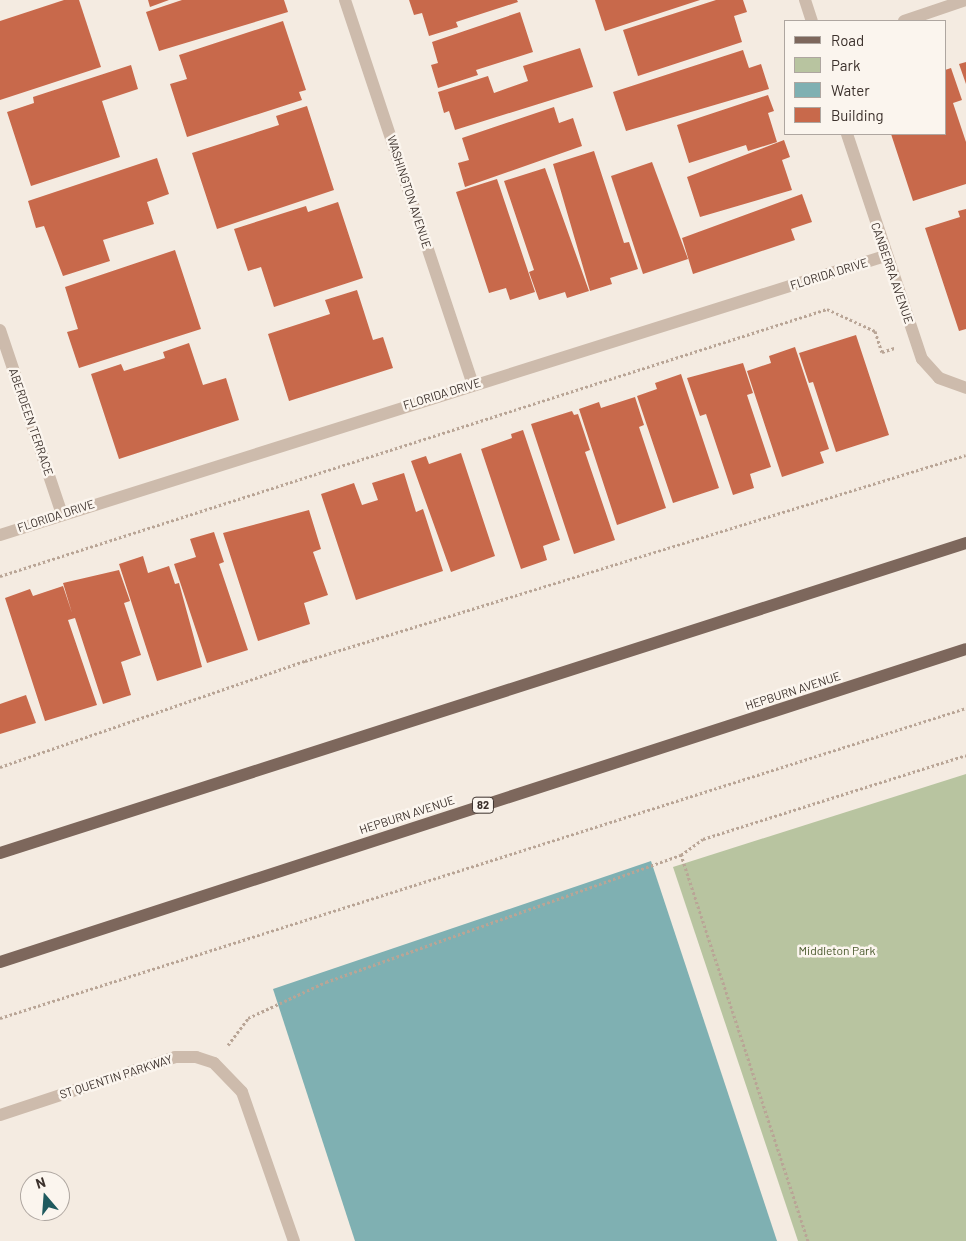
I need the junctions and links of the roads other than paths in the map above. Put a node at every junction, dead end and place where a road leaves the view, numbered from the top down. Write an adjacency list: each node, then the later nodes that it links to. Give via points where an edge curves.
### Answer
1 (345, 0): 9 (street, WASHINGTON AVENUE)
2 (805, 0): 4 (street)
3 (966, 0): 5 (street)
4 (812, 20)
5 (907, 20)
6 (847, 135): 7 (street, CANBERRA AVENUE)
7 (885, 256): 9 (street, FLORIDA DRIVE); 10 (street, CANBERRA AVENUE, via 922,360 939,378)
8 (0, 330): 11 (street, ABERDEEN TERRACE)
9 (473, 385): 11 (street, FLORIDA DRIVE)
10 (966, 388)
11 (62, 514): 12 (street, FLORIDA DRIVE)
12 (0, 535)
13 (966, 543): 15 (main road)
14 (966, 649): 16 (main road, HEPBURN AVENUE / 82)
15 (0, 853)
16 (0, 962)
17 (0, 1115): 18 (street, ST QUENTIN PARKWAY, via 175,1058 196,1057 214,1063 242,1092)
18 (294, 1241)

